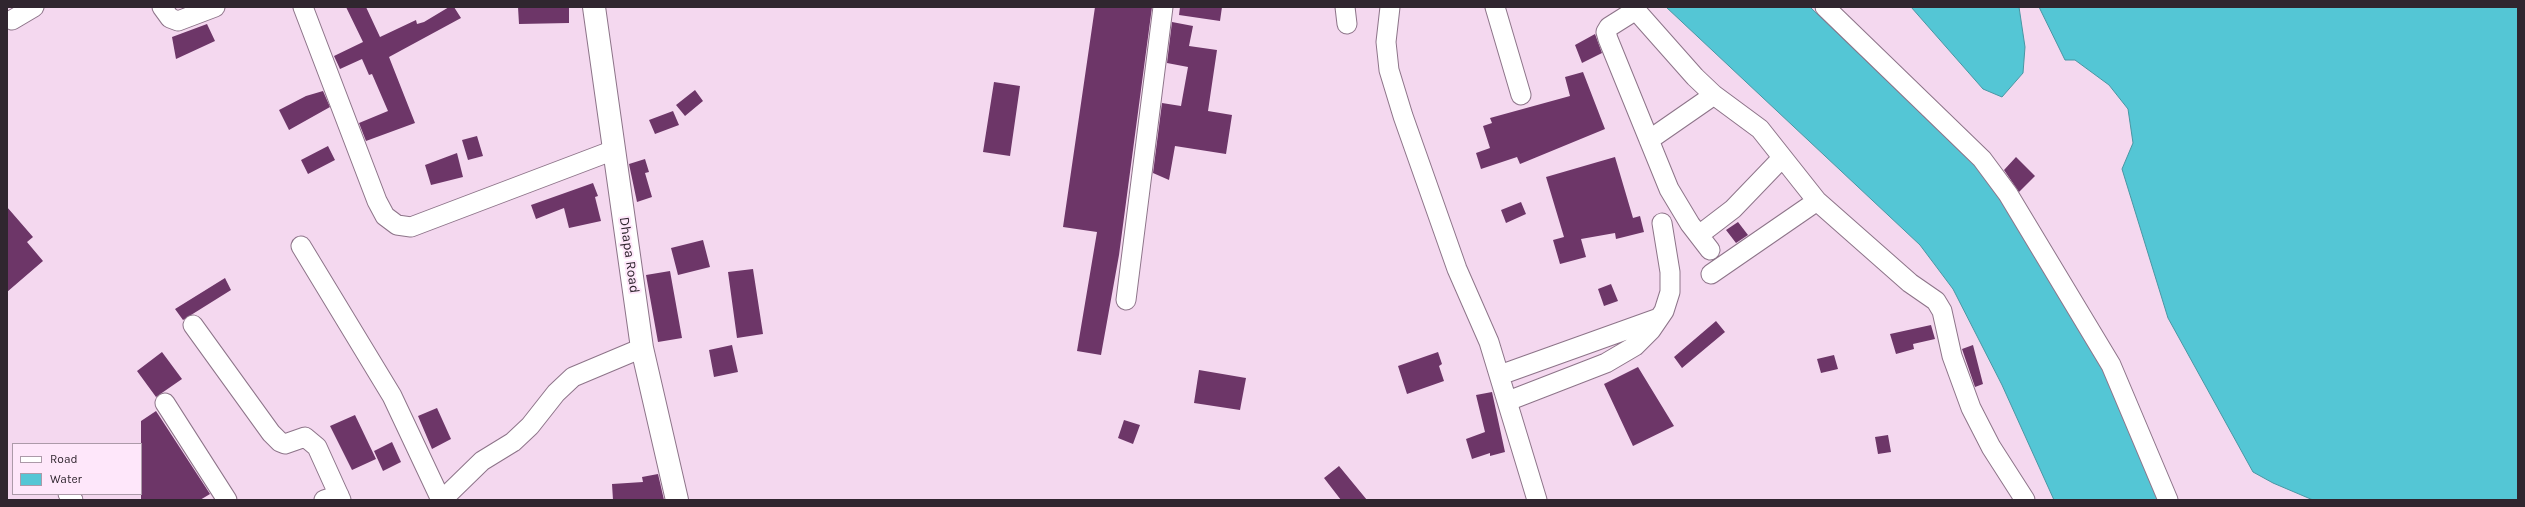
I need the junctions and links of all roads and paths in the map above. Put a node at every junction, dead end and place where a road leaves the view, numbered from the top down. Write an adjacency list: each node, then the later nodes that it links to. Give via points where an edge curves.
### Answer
1 (34, 7): 11 (street)
2 (162, 7): 3 (street, via 170,18 178,22)
3 (215, 7)
4 (303, 7): 15 (street, via 377,201 385,216 397,225 411,226)
5 (594, 7): 15 (street, Dhapa Road)
6 (1163, 7): 21 (street)
7 (1390, 7): 25 (street, via 1386,42 1389,70 1456,265 1489,342)
8 (1495, 7): 12 (street)
9 (1825, 7): 34 (street, via 1982,159 2008,194 2111,365)
10 (1635, 9): 13 (street); 14 (street, via 1614,23 1606,32)
11 (12, 20)
12 (1521, 94)
13 (1714, 95): 14 (street); 16 (street, via 1760,129)
14 (1650, 140): 16 (street, via 1669,189 1704,242)
15 (614, 150): 24 (street, Dhapa Road)
16 (1782, 158): 17 (street)
17 (1817, 201): 20 (street); 33 (street, via 1910,283 1936,301 1942,311 1952,356 1971,408 1991,447)
18 (1662, 224): 22 (street, via 1670,272 1670,292)
19 (301, 246): 30 (street, via 392,396)
20 (1711, 274)
21 (1126, 300)
22 (1659, 318): 25 (street); 26 (street, via 1636,346 1606,363)
23 (193, 325): 28 (street, via 275,438 286,444 305,437 317,447)
24 (642, 348): 30 (street, via 573,377 556,392 530,426 513,442 482,460); 31 (street, Dhapa Road)
25 (1500, 375): 26 (street)
26 (1508, 401): 32 (street)
27 (165, 403): 29 (street)
28 (334, 498)
29 (227, 500)
30 (442, 500)
31 (677, 500)
32 (1537, 500)
33 (2025, 500)
34 (2168, 500)

